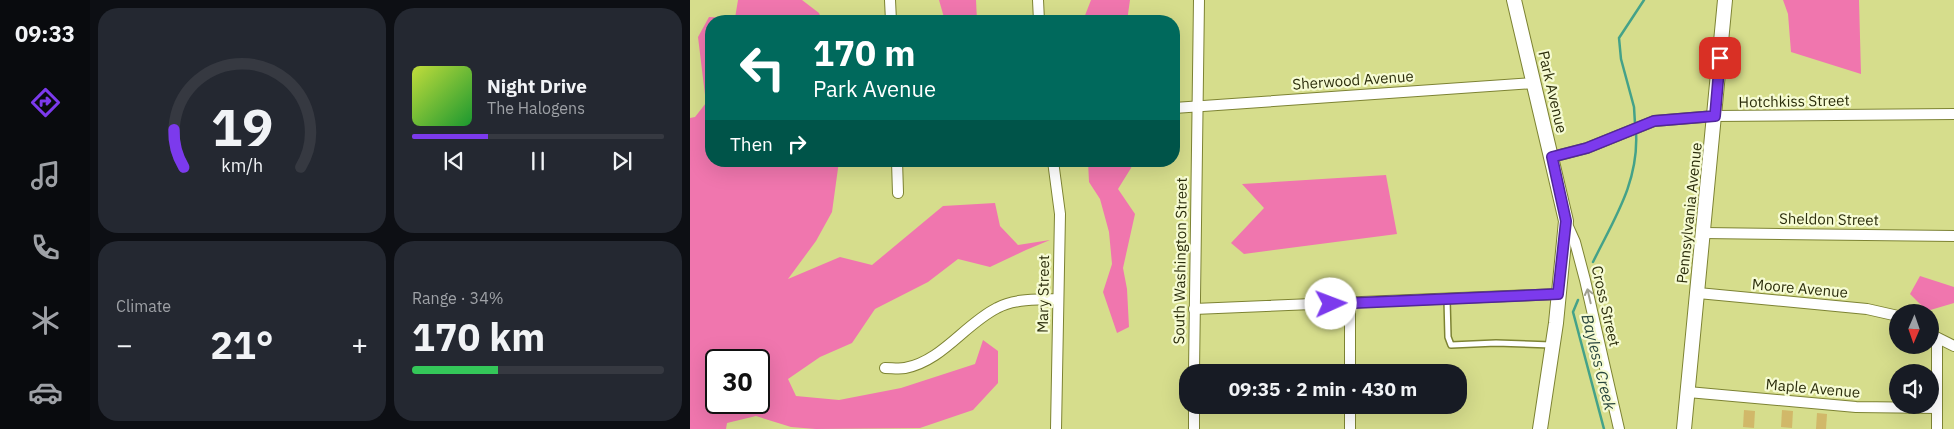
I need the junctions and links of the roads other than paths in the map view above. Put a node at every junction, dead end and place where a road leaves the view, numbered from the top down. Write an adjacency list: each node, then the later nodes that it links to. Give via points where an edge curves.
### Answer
1 (890, 0): 6 (street)
2 (1038, 0): 7 (street)
3 (1199, 0): 9 (street, South Washington Street)
4 (1514, 0): 8 (street, Park Avenue)
5 (1725, 0): 12 (street, Pennsylvania Avenue)
6 (891, 15)
7 (1039, 15)
8 (1534, 83): 9 (street, Sherwood Avenue); 13 (street, Park Avenue)
9 (1197, 106): 10 (street, Sherwood Avenue); 25 (street, South Washington Street)
10 (1180, 107)
11 (1954, 114): 12 (street, Hotchkiss Street)
12 (1715, 116): 13 (street, Hotchkiss Street, via 1654,121 1587,148); 18 (street, Pennsylvania Avenue)
13 (1552, 157): 17 (street, Park Avenue)
14 (897, 167): 16 (street)
15 (1053, 167): 22 (street, Mary Street, via 1060,214)
16 (898, 193)
17 (1566, 221): 21 (street, Park Avenue); 42 (street, Cross Street, one-way to 17, via 1585,280)
18 (1704, 233): 19 (street, Sheldon Street); 20 (street, Pennsylvania Avenue)
19 (1954, 236)
20 (1698, 293): 26 (street, Moore Avenue, via 1867,309); 33 (street, Pennsylvania Avenue)
21 (1558, 294): 23 (street); 28 (street, Park Avenue)
22 (1058, 299): 32 (street, via 1005,304 918,364); 38 (street, Mary Street)
23 (1447, 299): 24 (street); 28 (lane, via 1448,336 1452,345)
24 (1350, 303): 25 (street); 31 (street)
25 (1194, 309): 30 (street, South Washington Street)
26 (1889, 314)
27 (1939, 338): 29 (street)
28 (1552, 345): 41 (street, Park Avenue)
29 (1954, 346)
30 (1194, 364)
31 (1350, 364)
32 (886, 368)
33 (1688, 392): 34 (street, Maple Avenue, via 1856,408); 43 (street, Pennsylvania Avenue)
34 (1889, 408)
35 (1194, 414): 39 (street)
36 (1350, 414): 40 (street)
37 (1937, 414): 44 (street)
38 (1056, 429)
39 (1194, 429)
40 (1350, 429)
41 (1540, 429)
42 (1619, 429)
43 (1684, 429)
44 (1938, 429)

